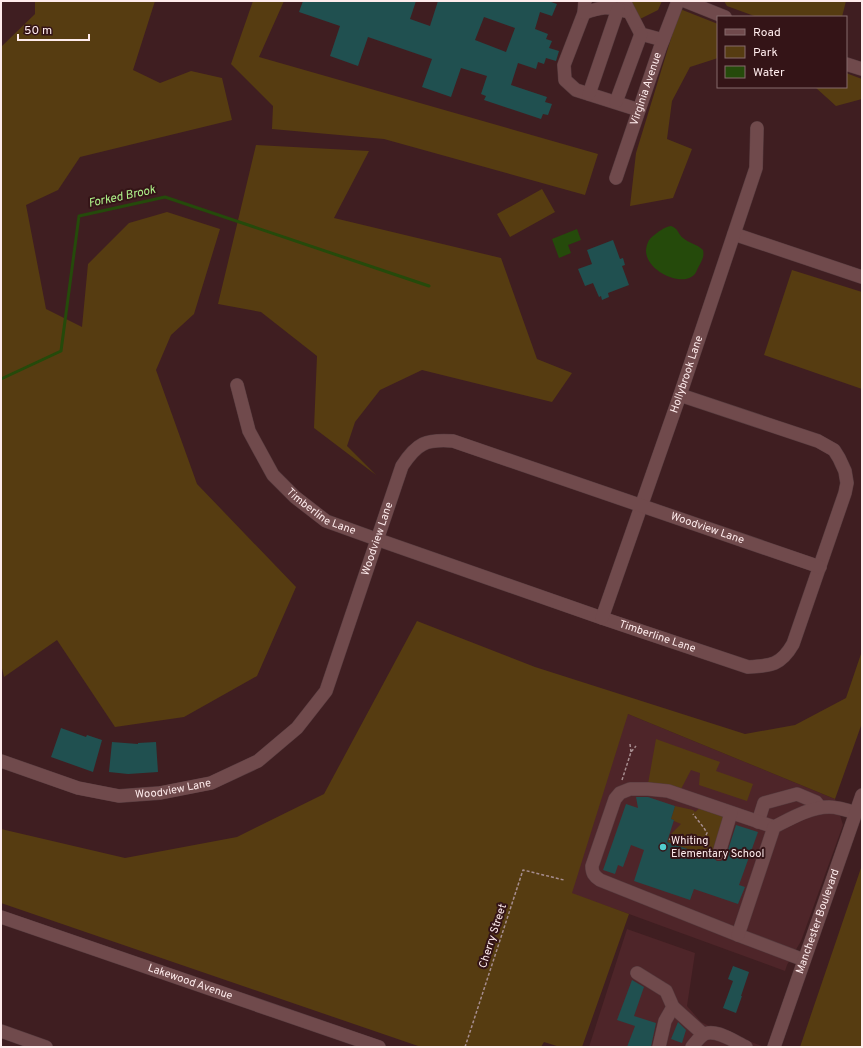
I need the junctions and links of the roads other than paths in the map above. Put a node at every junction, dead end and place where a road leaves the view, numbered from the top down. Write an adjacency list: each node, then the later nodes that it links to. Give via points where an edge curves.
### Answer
1 (678, 1): 7 (street, Virginia Avenue)
2 (685, 1): 5 (street)
3 (585, 7): 4 (street); 10 (street, via 564,65 565,80 576,90)
4 (623, 7): 6 (street); 10 (street)
5 (722, 16)
6 (641, 34): 7 (street); 11 (street)
7 (663, 40): 12 (street, Virginia Avenue)
8 (847, 64): 9 (street)
9 (862, 69)
10 (589, 94): 11 (street)
11 (616, 102): 12 (street)
12 (639, 110): 14 (street, Virginia Avenue)
13 (757, 128): 15 (street, Hollybrook Lane, via 756,168)
14 (616, 178)
15 (734, 234): 16 (street); 18 (street, Hollybrook Lane)
16 (861, 272)
17 (236, 385): 20 (street, Timberline Lane, via 249,432 273,475 295,497 326,521)
18 (680, 395): 19 (street, Hollybrook Lane); 21 (street, Timberline Lane, via 818,441 834,450 845,471 847,482)
19 (641, 506): 20 (street, Woodview Lane, via 453,442 433,441 420,445 402,466); 21 (street, Woodview Lane); 22 (street, Hollybrook Lane)
20 (376, 540): 22 (street, Timberline Lane); 23 (street, Woodview Lane, via 326,691 297,728 258,761 210,782 160,793 119,796 78,788)
21 (820, 567): 22 (street, Timberline Lane, via 793,644 778,662 767,666 748,667)
22 (602, 618)
23 (1, 761)
24 (862, 795): 27 (street, Manchester Boulevard)
25 (820, 807): 27 (street, via 839,808); 28 (street, via 816,802 797,794 764,803); 29 (street, via 796,815)
26 (731, 813): 28 (street); 30 (street); 32 (street, via 664,791 624,791 615,799 592,872 600,880)
27 (856, 813): 33 (street, Manchester Boulevard)
28 (758, 822): 29 (street)
29 (774, 827): 32 (street)
30 (719, 853)
31 (1, 917): 39 (street, Lakewood Avenue)
32 (738, 935): 33 (street)
33 (804, 960): 43 (street, Manchester Boulevard)
34 (637, 973): 35 (street, via 666,991)
35 (674, 1007): 37 (street); 40 (street, via 665,1021)
36 (1, 1031): 38 (street)
37 (704, 1034): 41 (street); 42 (street, via 718,1034)
38 (46, 1047)
39 (379, 1047)
40 (659, 1047)
41 (692, 1047)
42 (746, 1047)
43 (774, 1047)

